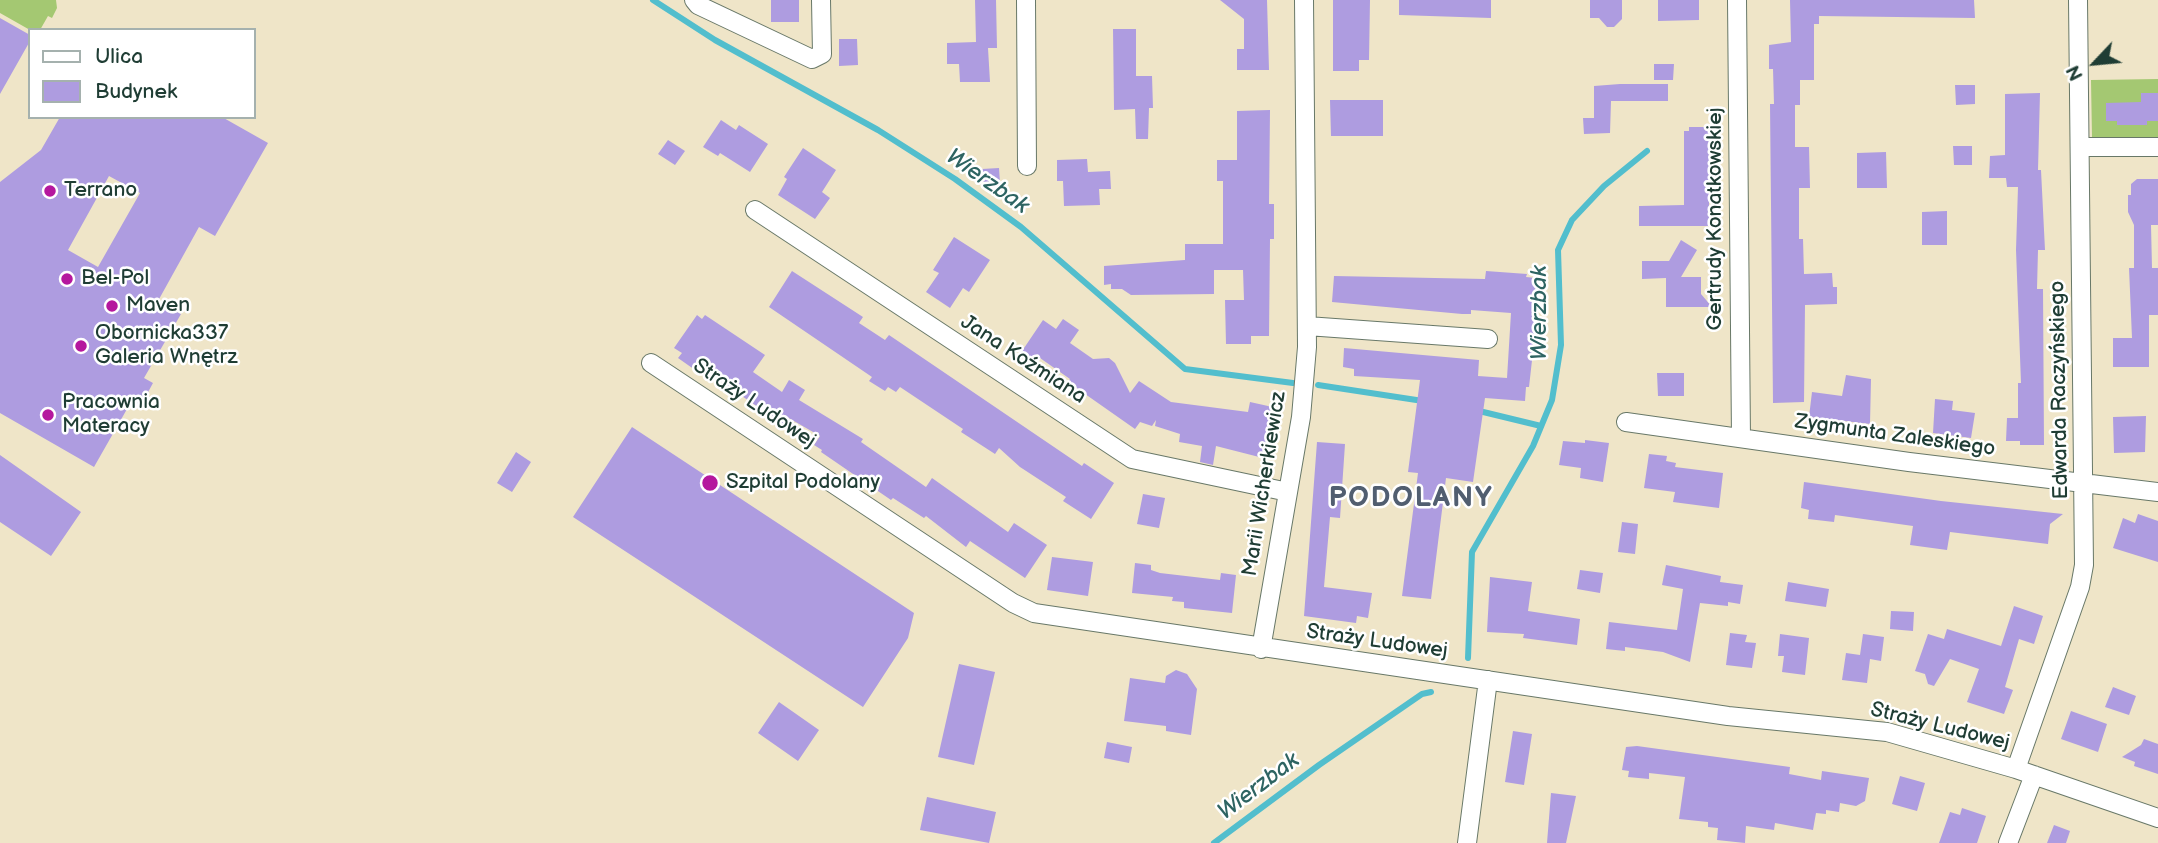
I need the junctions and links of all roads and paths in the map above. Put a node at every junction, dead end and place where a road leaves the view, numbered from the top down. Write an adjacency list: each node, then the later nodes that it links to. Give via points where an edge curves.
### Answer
1 (694, 0): 2 (street, via 812,59 822,54)
2 (821, 0)
3 (1026, 0): 9 (street)
4 (1304, 0): 11 (street, Marii Wicherkiewicz)
5 (1737, 0): 15 (street, Gertrudy Konatkowskiej)
6 (2078, 0): 7 (street, Edwarda Raczyńskiego)
7 (2080, 147): 8 (street); 16 (street, Edwarda Raczyńskiego)
8 (2158, 147)
9 (1027, 166)
10 (755, 210): 17 (street, Jana Koźmiana, via 1132,459)
11 (1307, 326): 12 (street); 17 (street, Marii Wicherkiewicz, via 1301,418)
12 (1488, 339)
13 (651, 363): 19 (street, Straży Ludowej, via 1034,613)
14 (1626, 422): 15 (street, Zygmunta Zaleskiego)
15 (1741, 438): 16 (street, Zygmunta Zaleskiego)
16 (2084, 484): 18 (street, Zygmunta Zaleskiego); 21 (street, Edwarda Raczyńskiego, via 2080,587)
17 (1288, 492): 19 (street, Marii Wicherkiewicz)
18 (2158, 492)
19 (1261, 649): 20 (street, Straży Ludowej)
20 (1488, 680): 21 (street, Straży Ludowej, via 1728,716 1886,732); 23 (street)
21 (2025, 772): 22 (street, Straży Ludowej); 24 (street, Edwarda Raczyńskiego)
22 (2158, 818)
23 (1467, 843)
24 (2008, 843)

